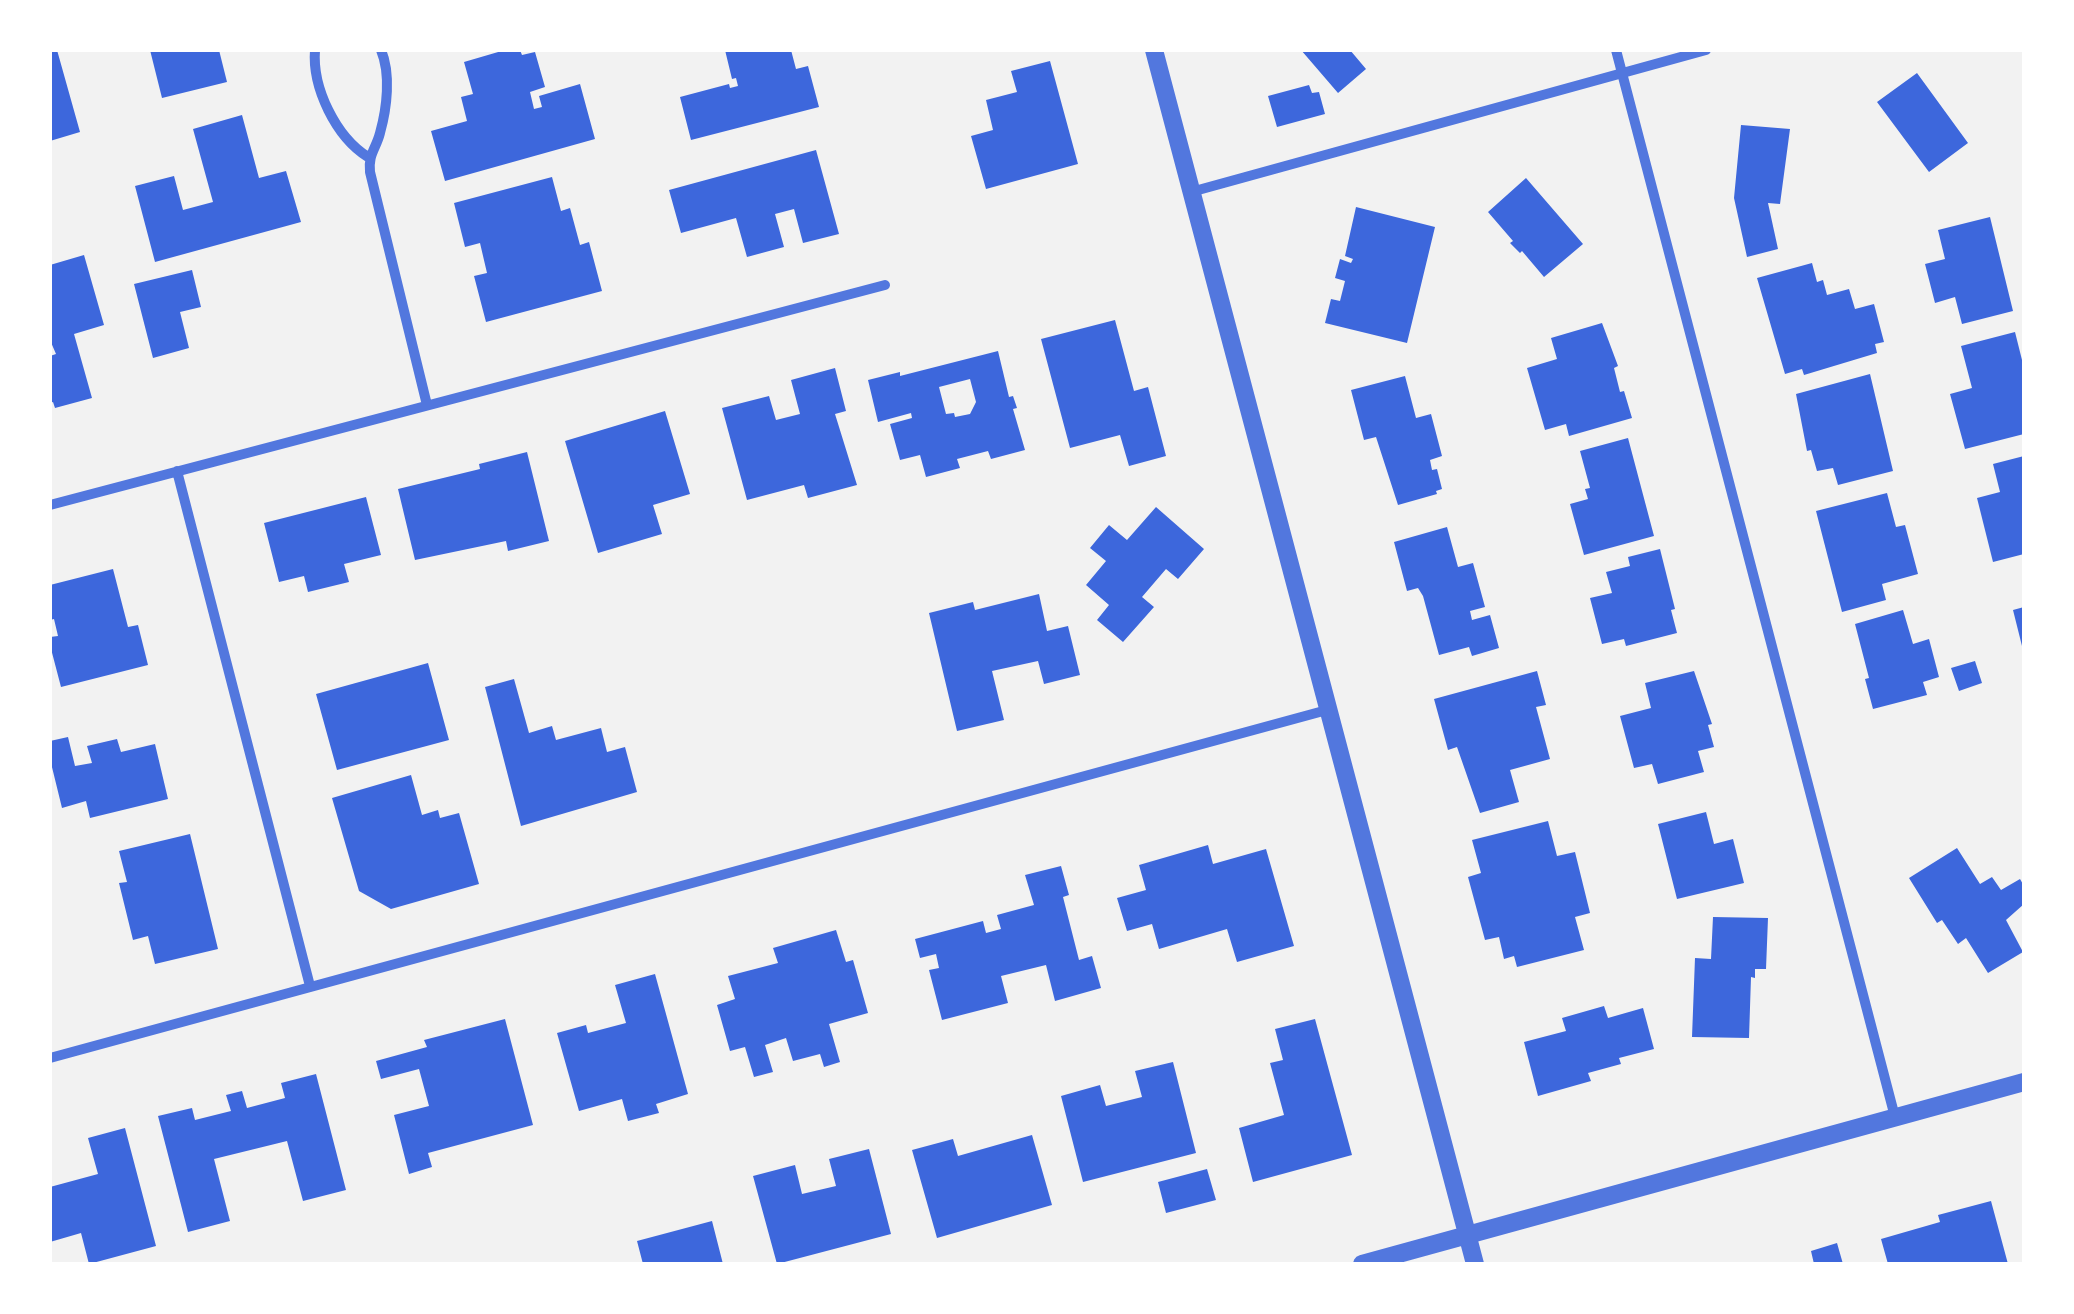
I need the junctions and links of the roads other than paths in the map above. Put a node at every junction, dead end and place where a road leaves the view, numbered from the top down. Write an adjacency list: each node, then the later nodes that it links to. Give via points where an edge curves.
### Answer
1 (315, 50): 7 (street, via 320,92 354,148)
2 (380, 50): 7 (street, via 385,111)
3 (1154, 50): 8 (street)
4 (1616, 50): 6 (street)
5 (1706, 50): 6 (street)
6 (1622, 74): 8 (street); 17 (street)
7 (368, 157): 10 (street)
8 (1191, 192): 13 (street)
9 (886, 285): 10 (street)
10 (428, 405): 11 (street)
11 (177, 471): 12 (street); 14 (street)
12 (50, 506)
13 (1327, 710): 14 (street); 18 (street)
14 (310, 986): 15 (street)
15 (50, 1058)
16 (2024, 1082): 17 (street)
17 (1896, 1117): 18 (street)
18 (1467, 1234): 19 (street); 20 (street)
19 (1362, 1264)
20 (1475, 1264)

